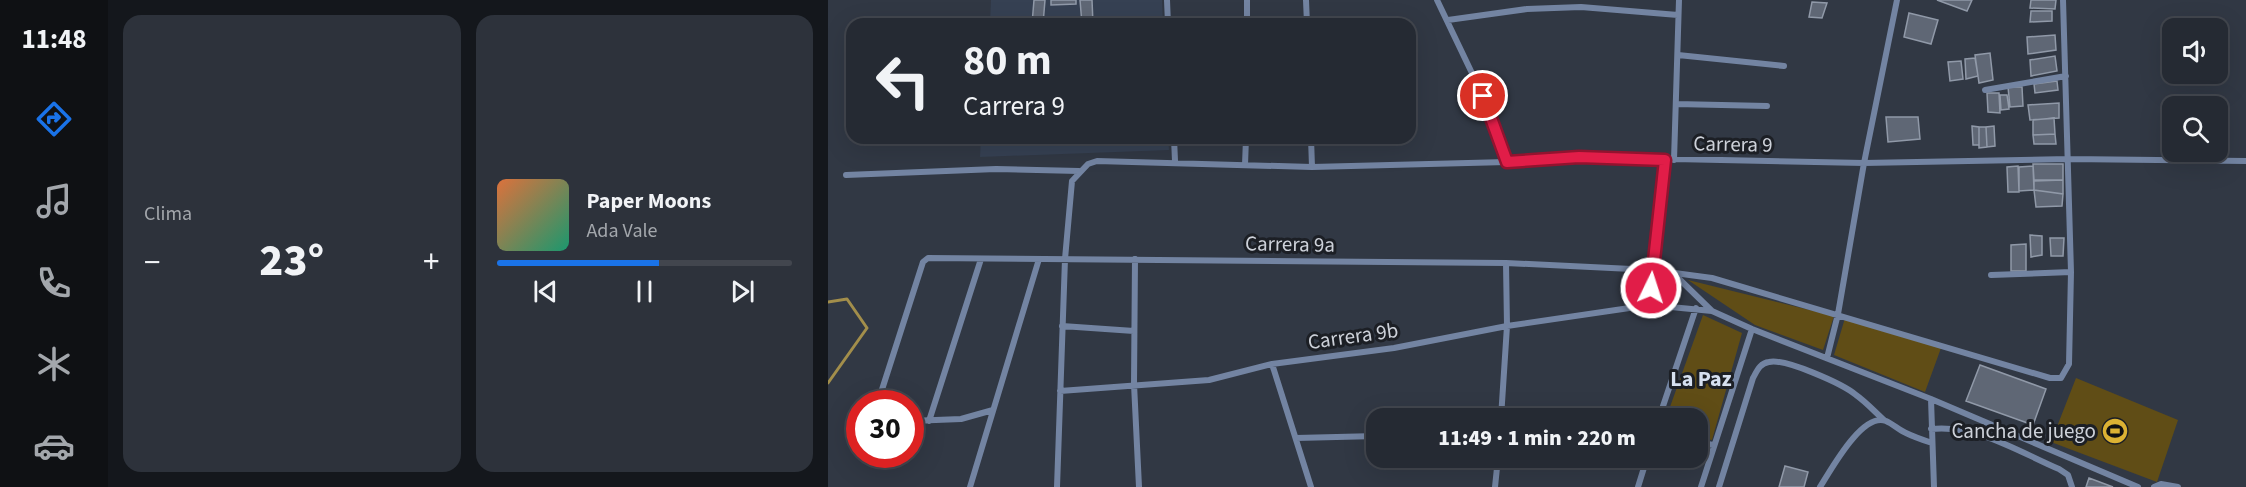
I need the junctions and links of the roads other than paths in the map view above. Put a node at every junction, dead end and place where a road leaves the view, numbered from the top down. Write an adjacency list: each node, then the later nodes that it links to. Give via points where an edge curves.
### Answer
1 (1167, 0): 11 (street)
2 (1247, 0): 12 (street)
3 (1306, 0): 13 (street)
4 (1437, 0): 14 (street)
5 (1594, 0): 9 (street)
6 (1679, 0): 10 (street)
7 (1897, 0): 30 (street)
8 (2063, 0): 17 (street)
9 (1592, 8): 10 (street); 14 (street, via 1527,9)
10 (1678, 15): 15 (street)
11 (1168, 18)
12 (1247, 18)
13 (1307, 18)
14 (1448, 20): 29 (street, via 1492,115)
15 (1677, 55): 16 (street); 19 (street)
16 (1784, 66)
17 (2066, 76): 18 (street); 24 (street)
18 (1984, 90)
19 (1676, 104): 20 (street); 26 (street)
20 (1767, 106)
21 (1174, 144): 27 (street)
22 (1246, 144): 31 (street)
23 (1311, 144): 32 (street)
24 (2069, 159): 28 (street, Carrera 9); 30 (street, Carrera 9); 42 (street)
25 (1665, 160): 26 (street, Carrera 9); 29 (street, Carrera 9, via 1579,157); 40 (street)
26 (1674, 160): 30 (street, Carrera 9)
27 (1175, 161): 31 (street, Carrera 9); 33 (street, Carrera 9, via 1097,161)
28 (2246, 161)
29 (1507, 162): 32 (street, Carrera 9)
30 (1863, 163): 47 (street)
31 (1245, 165): 32 (street, Carrera 9)
32 (1312, 166)
33 (1079, 171): 34 (street, via 996,169); 37 (street, via 1072,181)
34 (846, 175)
35 (981, 259): 36 (street, Carrera 9a); 55 (street, Carrera 9a, via 928,258 923,262); 63 (street)
36 (1039, 259): 37 (street, Carrera 9a); 60 (street)
37 (1065, 259): 38 (street, Carrera 9a); 48 (street)
38 (1135, 259): 39 (street, Carrera 9a); 51 (street)
39 (1506, 263): 40 (street, Carrera 9a); 49 (street)
40 (1652, 270): 41 (street, Carrera 9a); 44 (street)
41 (1671, 272): 46 (street); 47 (street, Carrera 9a, via 1712,278)
42 (2071, 272): 43 (street); 47 (street, Carrera 9a, via 2069,364 2061,378 2050,378)
43 (1991, 275)
44 (1650, 305): 45 (street, Carrera 9b); 49 (street, Carrera 9b)
45 (1696, 308): 46 (street, Carrera 9b); 59 (street)
46 (1712, 311): 50 (street)
47 (1838, 314): 52 (street)
48 (1062, 326): 51 (street); 56 (street)
49 (1507, 326): 53 (street, Carrera 9b, via 1395,348); 58 (street)
50 (1752, 329): 52 (street); 69 (street)
51 (1134, 332): 54 (street)
52 (1827, 358): 57 (street)
53 (1272, 364): 54 (street, Carrera 9b, via 1209,380); 66 (street)
54 (1134, 384): 56 (street, Carrera 9b); 75 (street)
55 (882, 390)
56 (1060, 391): 74 (street)
57 (1931, 399): 64 (street); 83 (street)
58 (1502, 408)
59 (1662, 408)
60 (993, 410): 63 (street); 73 (street)
61 (1884, 420): 67 (street); 80 (street, via 1855,393 1834,382 1782,362 1769,362 1760,366 1753,378); 81 (street, via 1874,421 1860,431)
62 (924, 421): 63 (street)
63 (929, 421)
64 (1931, 429): 67 (street); 82 (street, via 1968,430 2059,469 2068,475)
65 (1366, 436): 66 (street)
66 (1296, 438): 76 (street)
67 (1932, 443): 72 (street)
68 (1708, 444): 69 (street)
69 (1713, 445): 79 (street)
70 (1497, 468): 77 (street)
71 (1644, 468): 78 (street)
72 (1935, 486)
73 (970, 487)
74 (1057, 487)
75 (1139, 487)
76 (1311, 487)
77 (1495, 487)
78 (1638, 487)
79 (1701, 487)
80 (1719, 487)
81 (1820, 487)
82 (2072, 487)
83 (2138, 487)
84 (2154, 487): 85 (street)
85 (2178, 487)

